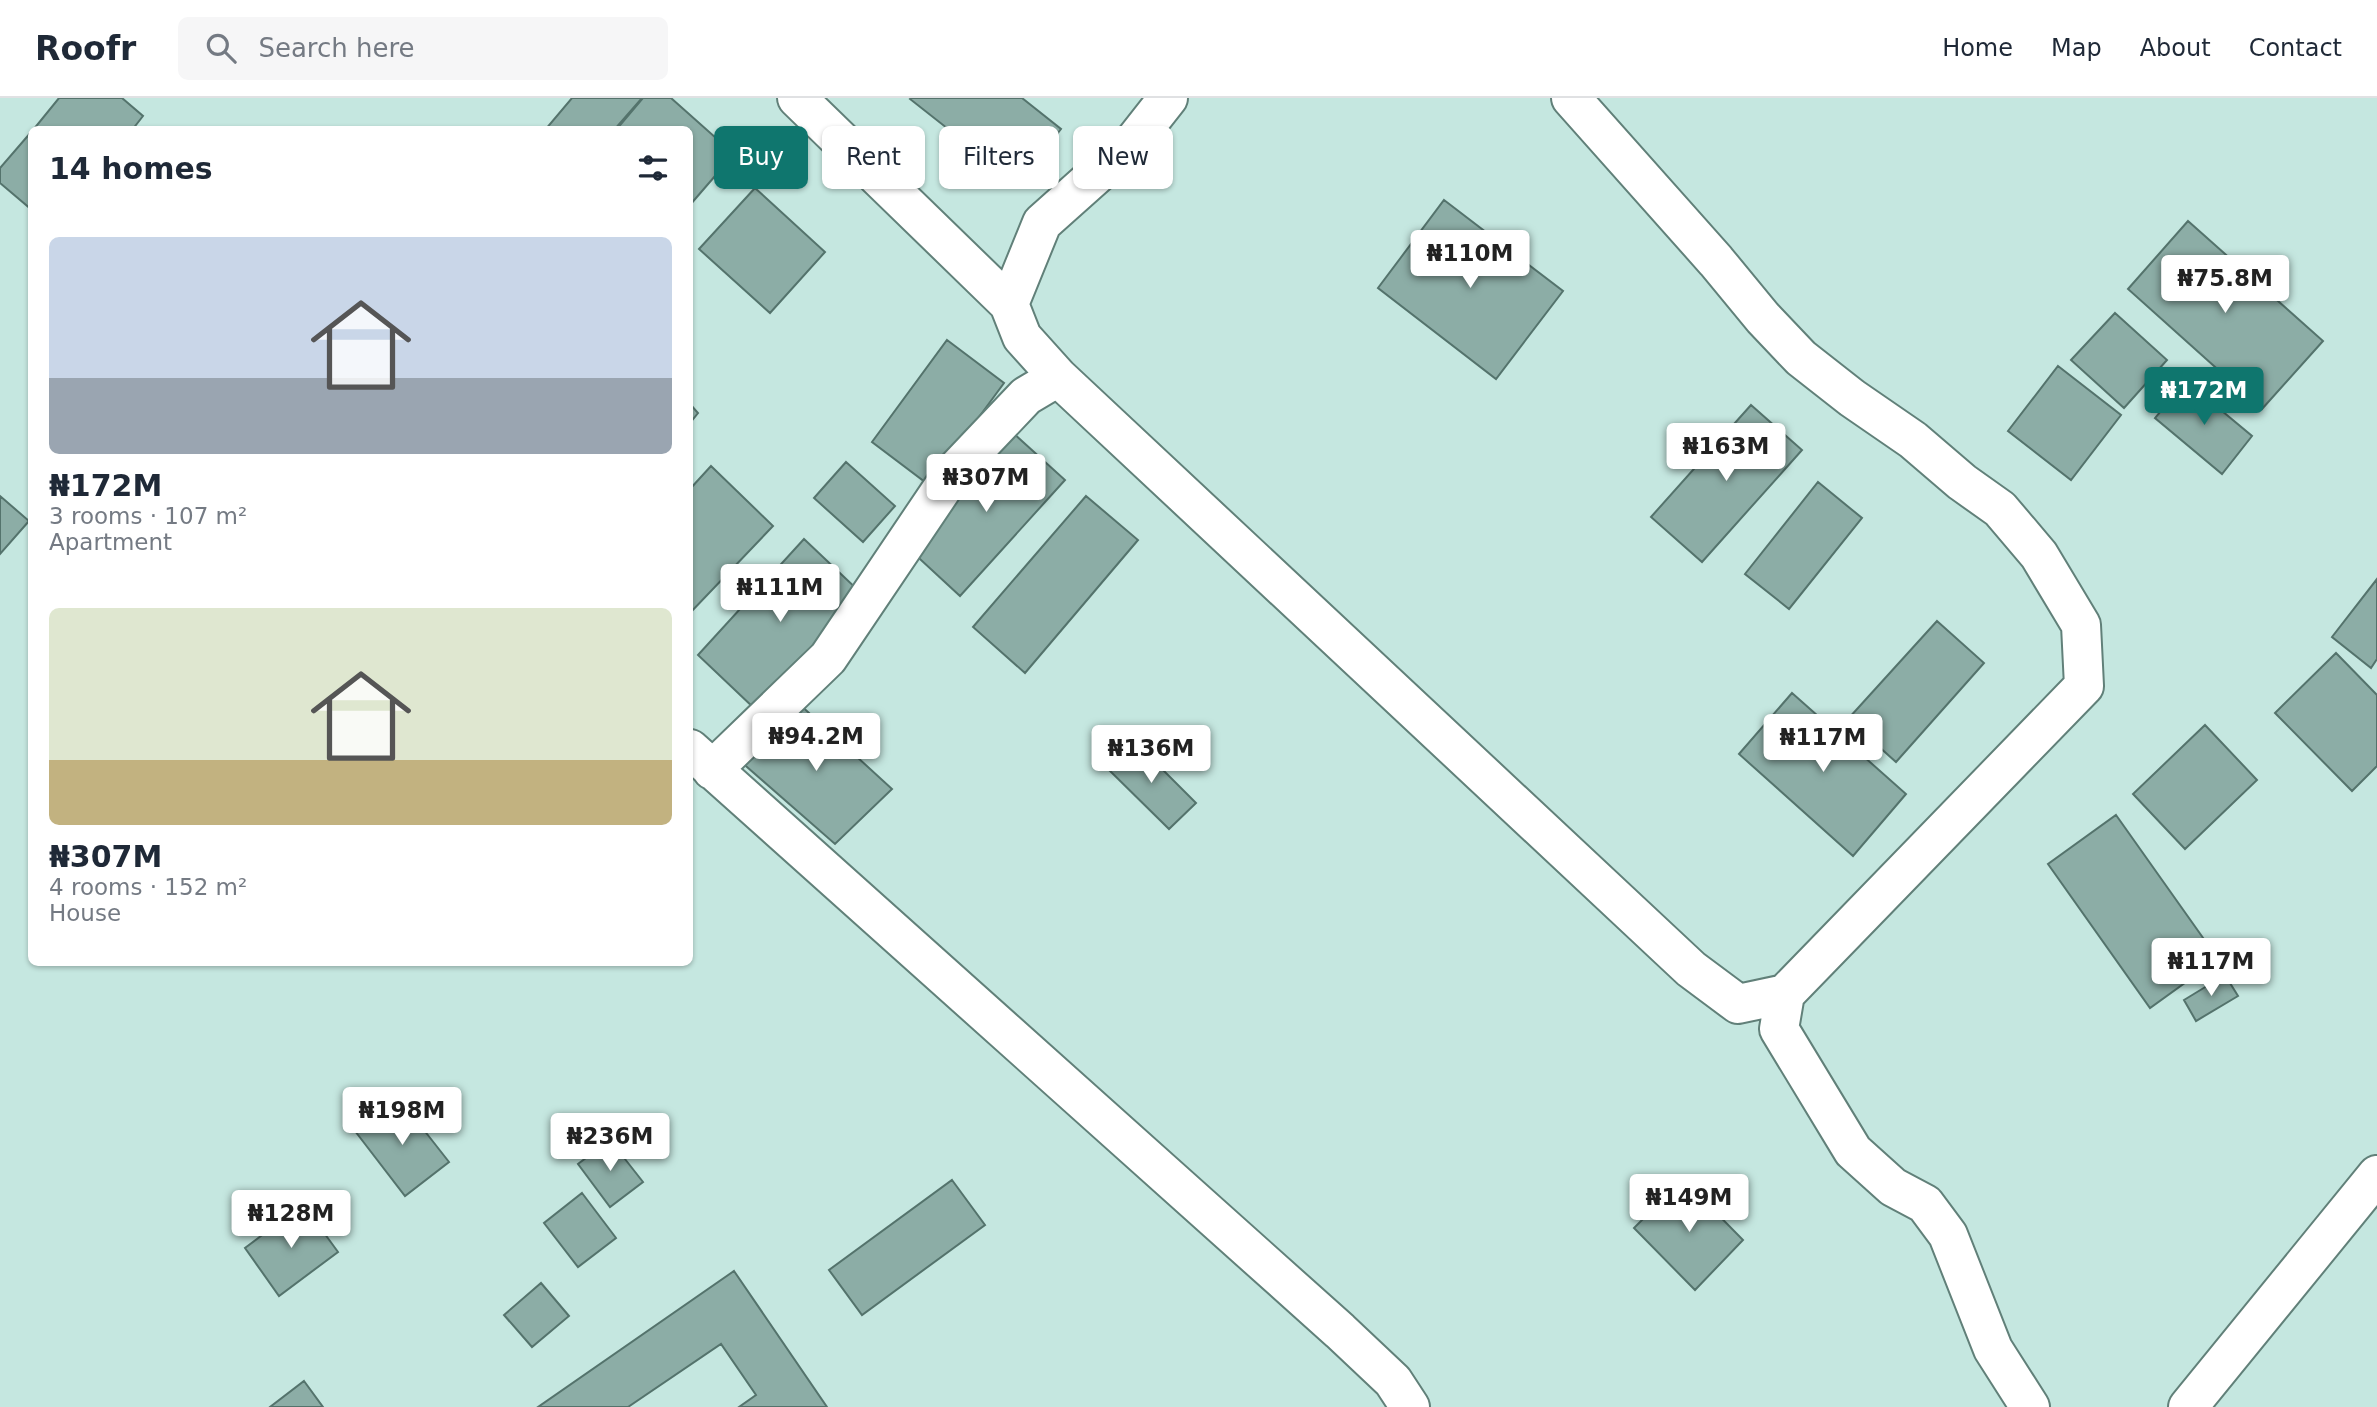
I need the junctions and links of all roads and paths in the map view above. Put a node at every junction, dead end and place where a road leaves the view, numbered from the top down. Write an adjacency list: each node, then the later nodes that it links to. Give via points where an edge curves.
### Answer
1 (797, 98): 4 (street)
2 (1168, 98): 4 (street, via 1135,140 1042,223)
3 (1571, 98): 7 (street, via 1801,358 2000,509 2039,555 2081,625 2084,686)
4 (1009, 304): 5 (street, via 1022,337)
5 (1058, 377): 6 (street, via 1026,396 953,474 828,658); 7 (street, via 1691,968 1738,1004)
6 (701, 760): 9 (street, via 1340,1331 1392,1381)
7 (1785, 994): 10 (street, via 1779,1029 1853,1151 1893,1187 1925,1204 1948,1236 1993,1349)
8 (2377, 1175): 11 (street)
9 (1410, 1407)
10 (2030, 1407)
11 (2188, 1407)

